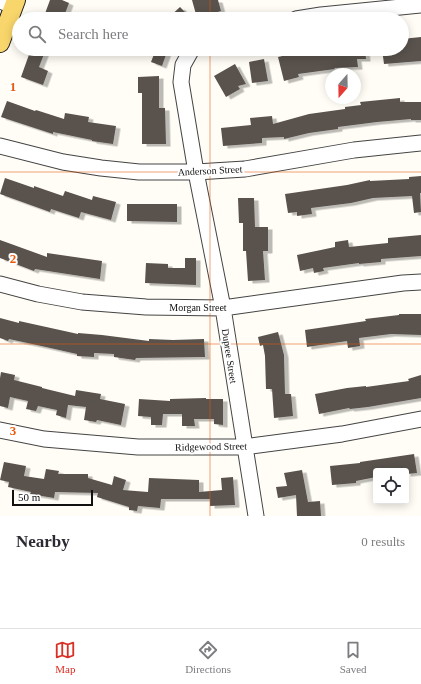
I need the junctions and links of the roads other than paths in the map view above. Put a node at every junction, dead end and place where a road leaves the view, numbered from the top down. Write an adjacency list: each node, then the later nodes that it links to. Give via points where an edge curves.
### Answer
1 (10, 2): 4 (main road)
2 (421, 5): 3 (street)
3 (351, 12)
4 (0, 43)
5 (188, 56): 8 (street, Dupree Street, via 183,65 181,82)
6 (421, 144): 8 (street, Anderson Street, via 354,150 245,169)
7 (0, 146): 8 (street, Anderson Street, via 63,162 101,168 139,172)
8 (196, 172): 11 (street, Dupree Street)
9 (421, 282): 11 (street, Morgan Street)
10 (0, 284): 11 (street, Morgan Street, via 82,302 146,307)
11 (223, 308): 14 (street, Dupree Street)
12 (421, 420): 14 (street, Ridgewood Street)
13 (0, 430): 14 (street, Ridgewood Street, via 44,439 138,447)
14 (244, 447): 15 (street, Dupree Street)
15 (256, 516)

